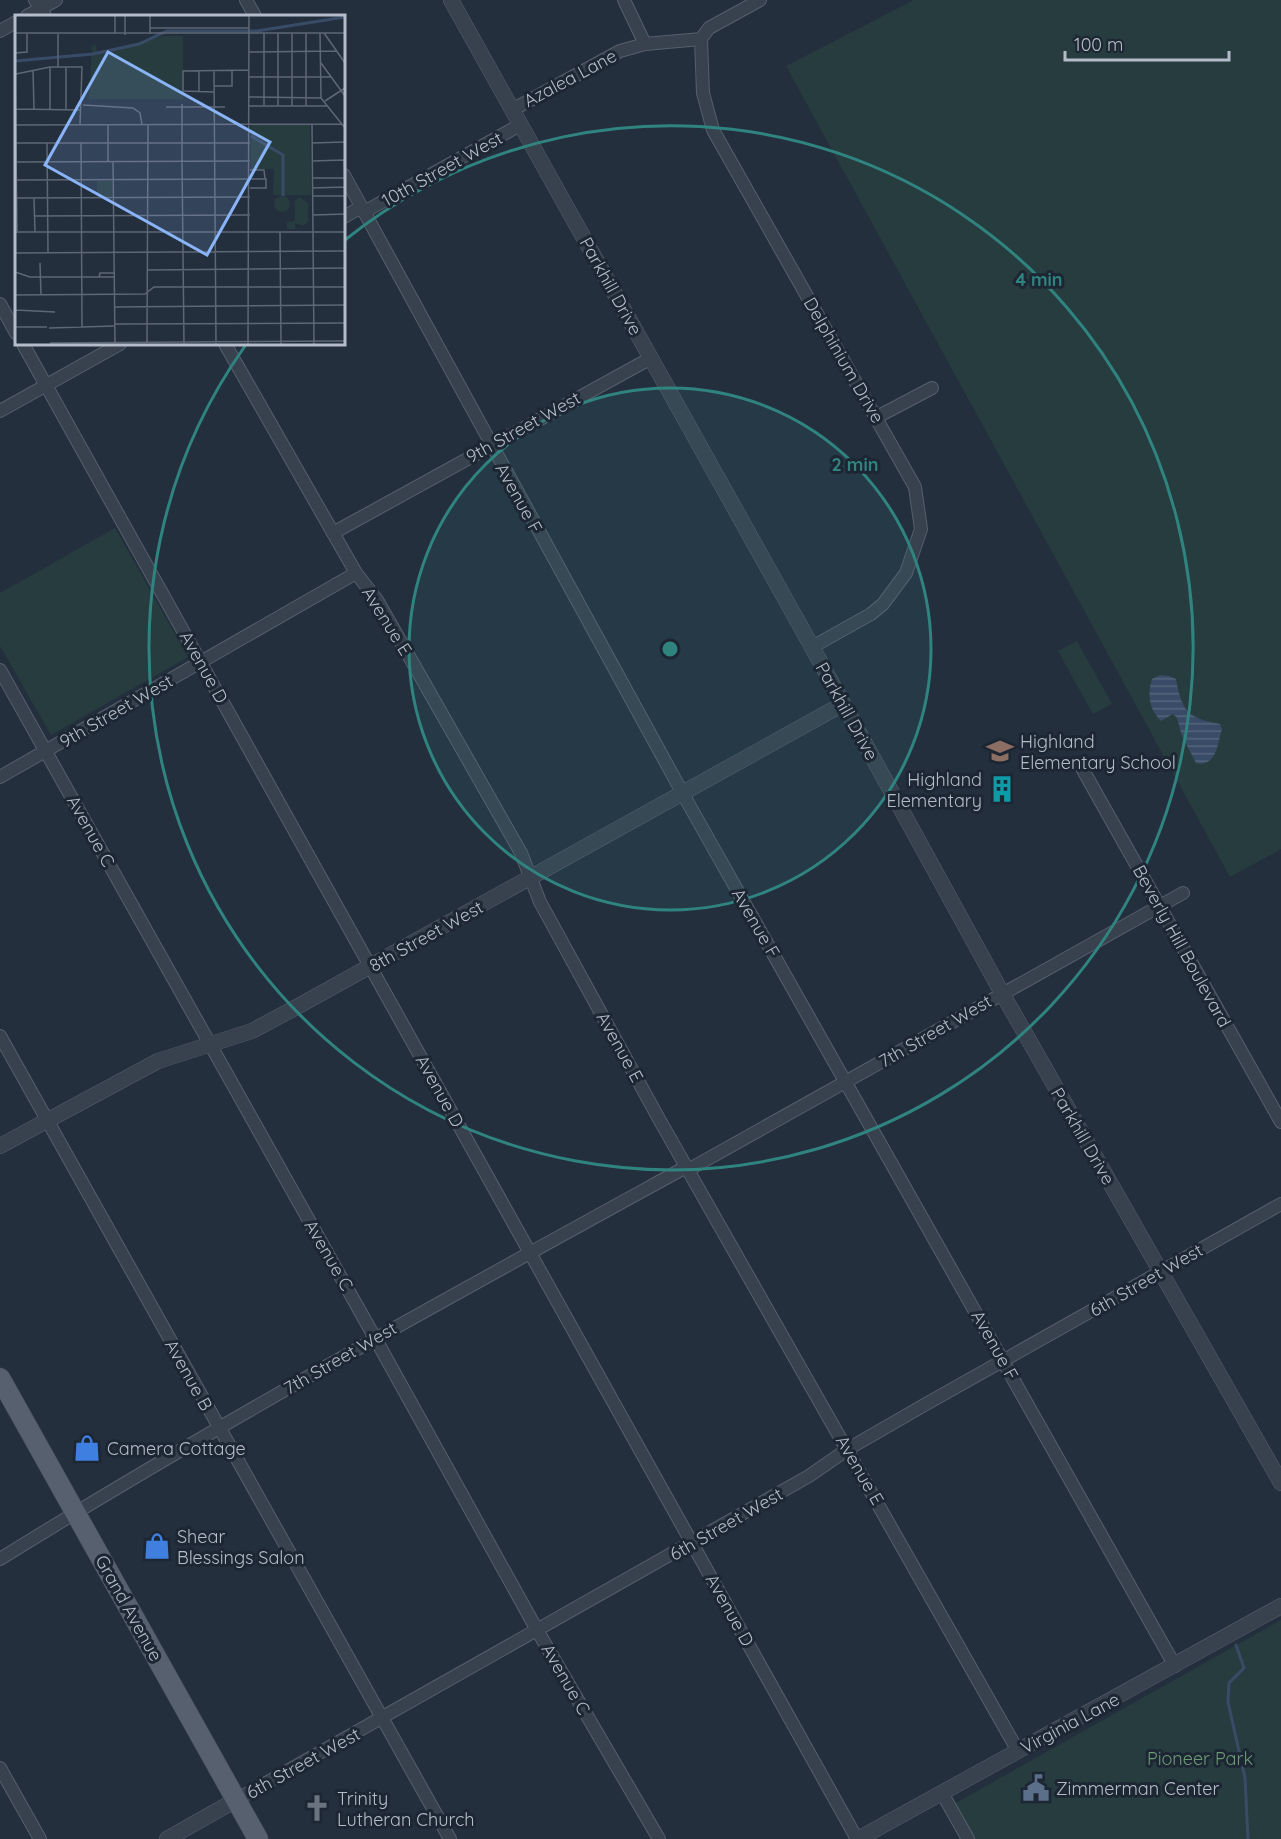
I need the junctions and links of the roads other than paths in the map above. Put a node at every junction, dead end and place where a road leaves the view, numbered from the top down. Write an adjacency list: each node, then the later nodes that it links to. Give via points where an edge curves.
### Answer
1 (56, 0): 6 (street)
2 (246, 0): 7 (street)
3 (451, 0): 12 (street, Parkhill Drive)
4 (624, 0): 11 (street)
5 (760, 0): 10 (street, via 709,28)
6 (40, 8)
7 (254, 15)
8 (15, 23): 9 (street)
9 (0, 32)
10 (701, 39): 11 (street, Azalea Lane); 26 (street, Delphinium Drive, via 703,93 713,130)
11 (645, 44): 12 (street, Azalea Lane, via 620,51)
12 (512, 110): 13 (street, Parkhill Drive)
13 (520, 125): 15 (street, 10th Street West); 22 (street, Parkhill Drive)
14 (345, 178): 15 (street, Avenue F)
15 (363, 210): 16 (street, 10th Street West); 27 (street, Avenue F)
16 (345, 217)
17 (0, 304): 18 (street)
18 (15, 331)
19 (24, 345): 23 (street, Avenue D)
20 (118, 345): 23 (street)
21 (226, 345): 28 (street, Avenue E)
22 (651, 358): 27 (street, 9th Street West); 30 (street, Parkhill Drive)
23 (46, 385): 25 (street); 31 (street, Avenue D)
24 (932, 388): 26 (street)
25 (0, 411)
26 (877, 417): 30 (street, Delphinium Drive, via 915,487 921,529 906,573 883,604)
27 (490, 445): 28 (street, 9th Street West); 37 (street, Avenue F)
28 (333, 533): 29 (street, Avenue E)
29 (356, 573): 31 (street, 9th Street West); 38 (street, Avenue E, via 377,600 521,853)
30 (812, 647): 33 (street, Parkhill Drive)
31 (201, 662): 34 (street, 9th Street West); 41 (street, Avenue D)
32 (0, 670): 34 (street, Avenue C)
33 (843, 704): 37 (street, 8th Street West); 42 (street, Parkhill Drive)
34 (46, 752): 36 (street, 9th Street West); 44 (street, Avenue C)
35 (1083, 770): 40 (street, Beverly Hill Boulevard)
36 (0, 777)
37 (683, 793): 38 (street, 8th Street West); 45 (street, Avenue F)
38 (531, 878): 41 (street, 8th Street West); 49 (street, Avenue E, via 540,902)
39 (1183, 893): 40 (street, 7th Street West)
40 (1159, 906): 42 (street, 7th Street West); 47 (street, Beverly Hill Boulevard)
41 (371, 968): 44 (street, 8th Street West, via 252,1031); 51 (street, Avenue D)
42 (1002, 993): 45 (street, 7th Street West); 52 (street, Parkhill Drive)
43 (0, 1036): 46 (street, Avenue B)
44 (210, 1045): 46 (street, 8th Street West, via 158,1060); 53 (street, Avenue C)
45 (847, 1082): 49 (street, 7th Street West); 54 (street, Avenue F)
46 (47, 1120): 48 (street, 8th Street West); 56 (street, Avenue B)
47 (1281, 1122)
48 (0, 1146)
49 (687, 1168): 51 (street, 7th Street West); 57 (street, Avenue E)
50 (1281, 1204): 52 (street, 6th Street West)
51 (530, 1252): 53 (street, 7th Street West); 60 (street, Avenue D)
52 (1160, 1272): 54 (street, 6th Street West); 58 (street, Parkhill Drive)
53 (375, 1338): 56 (street, 7th Street West); 63 (street, Avenue C)
54 (1003, 1359): 57 (street, 6th Street West); 64 (street, Avenue F)
55 (0, 1378): 59 (main road, Grand Avenue)
56 (218, 1427): 59 (street, 7th Street West); 65 (street, Avenue B)
57 (848, 1449): 60 (street, 6th Street West); 66 (street, Avenue E)
58 (1281, 1483)
59 (75, 1512): 61 (street, 7th Street West); 69 (main road, Grand Avenue)
60 (692, 1543): 63 (street, 6th Street West); 75 (street, Avenue D)
61 (0, 1559)
62 (1281, 1606): 64 (street, Virginia Lane)
63 (537, 1630): 65 (street, 6th Street West); 74 (street, Avenue C)
64 (1175, 1666): 66 (street, Virginia Lane)
65 (382, 1718): 69 (street, 6th Street West); 73 (street, Avenue B)
66 (1018, 1751): 68 (street, Virginia Lane)
67 (0, 1768): 70 (street)
68 (942, 1792): 75 (street, Virginia Lane); 76 (street)
69 (236, 1800): 71 (street, 6th Street West); 72 (main road, Grand Avenue)
70 (40, 1839)
71 (167, 1839)
72 (258, 1839)
73 (450, 1839)
74 (659, 1839)
75 (858, 1839)
76 (968, 1839)

